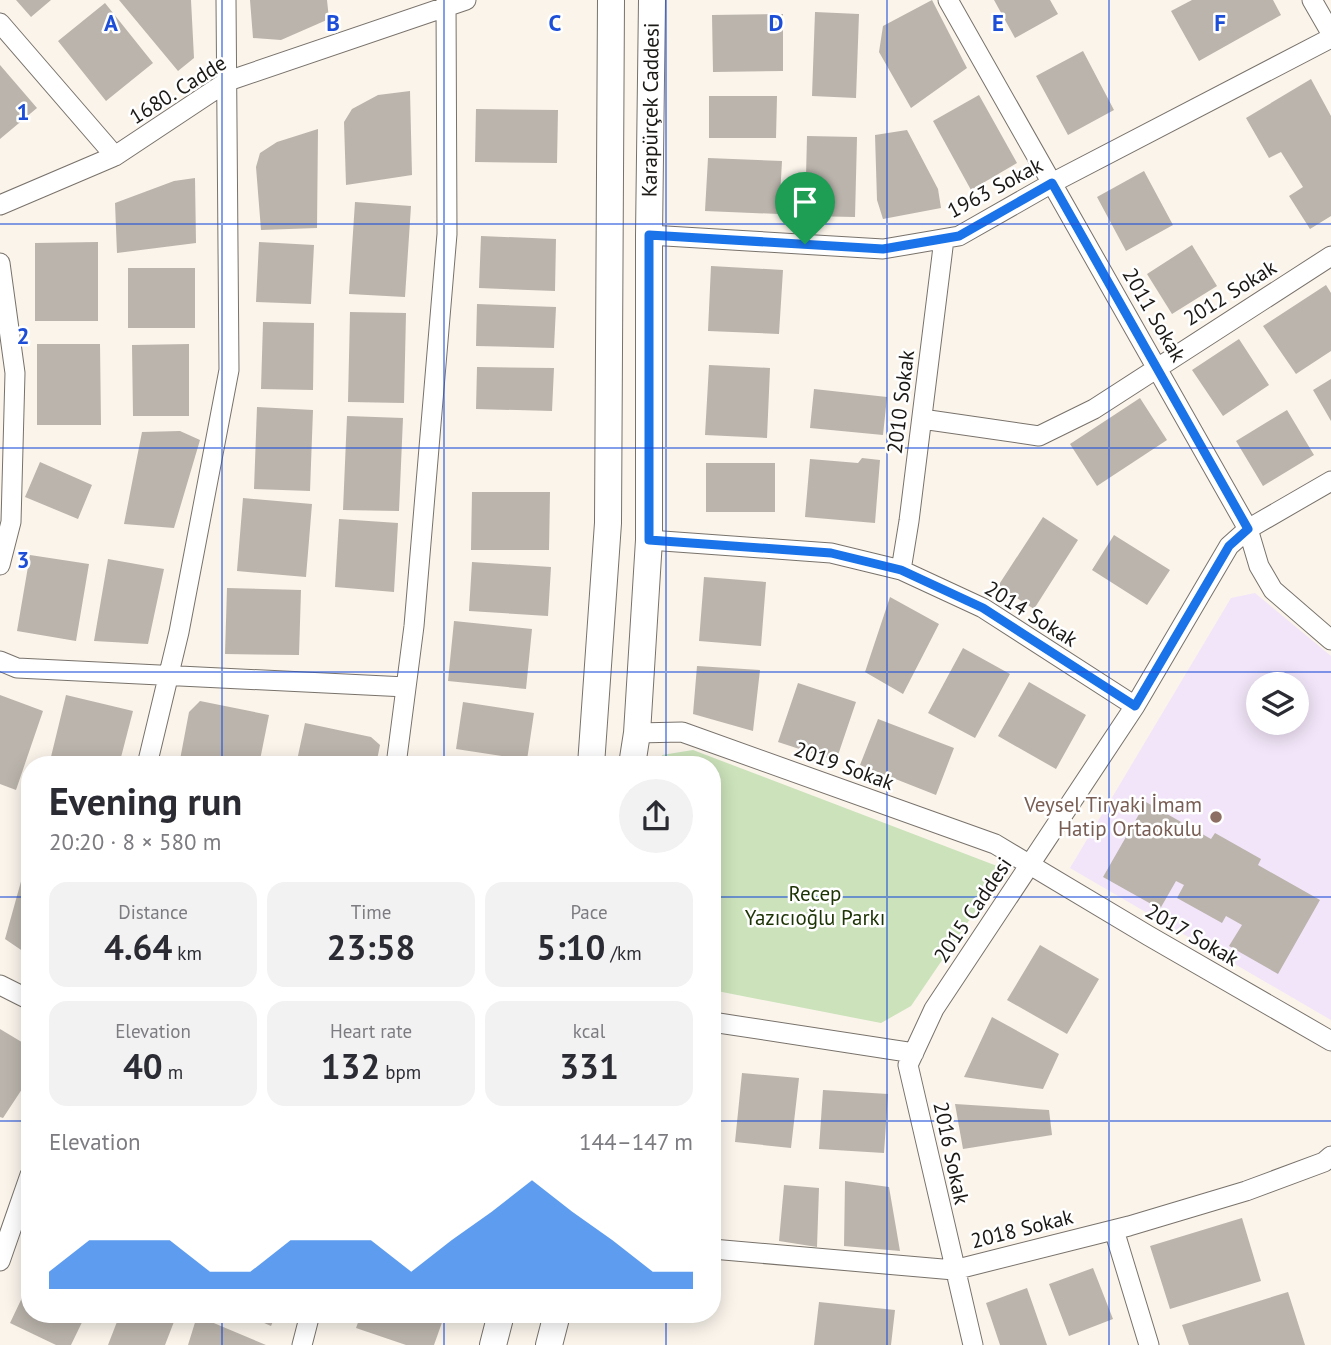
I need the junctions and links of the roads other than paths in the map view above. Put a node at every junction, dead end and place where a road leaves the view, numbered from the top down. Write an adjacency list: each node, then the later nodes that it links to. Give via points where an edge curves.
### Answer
1 (226, 0): 10 (street)
2 (466, 0): 7 (street, 1680. Cadde)
3 (611, 0): 33 (main road, Karapürçek Caddesi, via 608,523)
4 (652, 0): 14 (main road, Karapürçek Caddesi)
5 (947, 0): 12 (street, 2011 Sokak)
6 (1312, 0): 9 (street)
7 (446, 3): 10 (street, 1680. Cadde); 28 (street, via 447,234)
8 (0, 23): 11 (street)
9 (1331, 36): 12 (street, 1963 Sokak)
10 (228, 81): 11 (street, 1680. Cadde); 27 (street, via 229,370)
11 (116, 156): 13 (street, 1680. Cadde)
12 (1052, 183): 15 (street, 1963 Sokak, via 959,236); 18 (street, 2011 Sokak)
13 (0, 205)
14 (649, 235): 15 (street, 1963 Sokak, via 883,249); 22 (main road, Karapürçek Caddesi)
15 (944, 239): 19 (street, 2010 Sokak)
16 (1331, 256): 18 (street, 2012 Sokak)
17 (0, 263): 23 (street, via 15,373 11,522)
18 (1157, 366): 19 (street, 2012 Sokak, via 1094,409 1039,436); 21 (street, 2011 Sokak)
19 (922, 419): 24 (street, 2010 Sokak)
20 (1331, 481): 21 (street, 2015 Caddesi)
21 (1248, 529): 25 (street, 2011 Sokak, via 1259,566 1273,590); 29 (street, 2015 Caddesi, via 1229,546)
22 (649, 540): 24 (street, 2014 Sokak, via 831,553); 30 (main road, Karapürçek Caddesi)
23 (0, 565)
24 (901, 570): 29 (street, 2014 Sokak, via 983,608)
25 (1331, 640)
26 (0, 661): 27 (street, via 18,668)
27 (168, 676): 28 (street); 31 (street)
28 (406, 687): 32 (street)
29 (1135, 706): 35 (street, 2015 Caddesi)
30 (637, 733): 34 (main road, Karapürçek Caddesi); 35 (street, 2019 Sokak, via 682,732 995,844)
31 (149, 756)
32 (397, 756)
33 (592, 756)
34 (633, 756)
35 (1030, 866): 39 (street, 2017 Sokak); 40 (street, 2015 Caddesi, via 933,1009)
36 (0, 985): 37 (street)
37 (21, 996)
38 (721, 1023): 40 (street)
39 (1331, 1041)
40 (914, 1053): 46 (street, 2016 Sokak, via 908,1065)
41 (1331, 1156): 43 (street, 2018 Sokak, via 1246,1192)
42 (21, 1201): 45 (street)
43 (1114, 1230): 46 (street, 2018 Sokak); 54 (street)
44 (721, 1250): 46 (street, 2018 Sokak)
45 (0, 1261)
46 (954, 1270): 53 (street, 2016 Sokak)
47 (308, 1323): 50 (street)
48 (499, 1323): 51 (main road)
49 (555, 1323): 52 (main road)
50 (302, 1345)
51 (493, 1345)
52 (549, 1345)
53 (973, 1345)
54 (1149, 1345)

